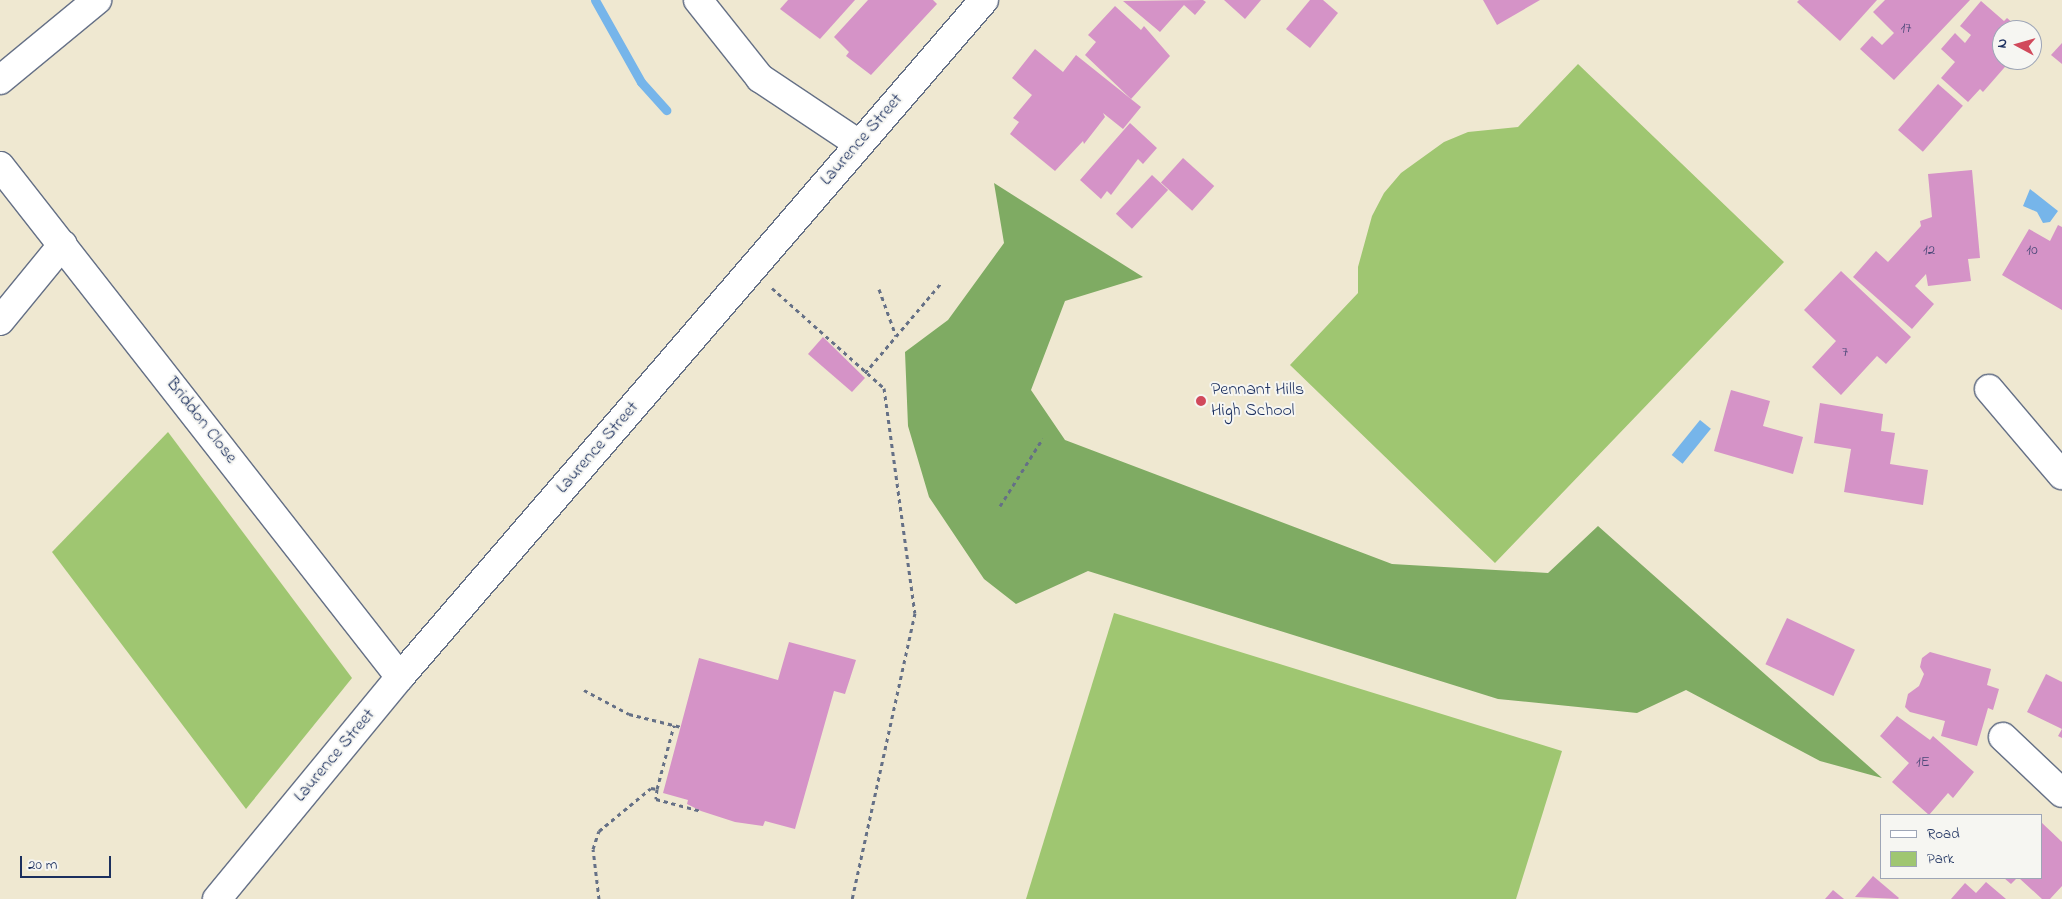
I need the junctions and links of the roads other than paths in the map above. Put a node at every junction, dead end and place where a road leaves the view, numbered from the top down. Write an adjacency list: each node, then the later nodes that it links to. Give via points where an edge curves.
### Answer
1 (97, 0): 4 (street)
2 (698, 0): 5 (street, via 760,78)
3 (984, 0): 5 (street, Laurence Street)
4 (0, 80)
5 (859, 144): 11 (street, Laurence Street)
6 (0, 166): 7 (street, Briddon Close)
7 (63, 244): 8 (street); 11 (street, Briddon Close)
8 (0, 321)
9 (1989, 389): 10 (street)
10 (2062, 475)
11 (400, 677): 14 (street, Laurence Street)
12 (2002, 737): 13 (street)
13 (2062, 793)
14 (217, 899)

